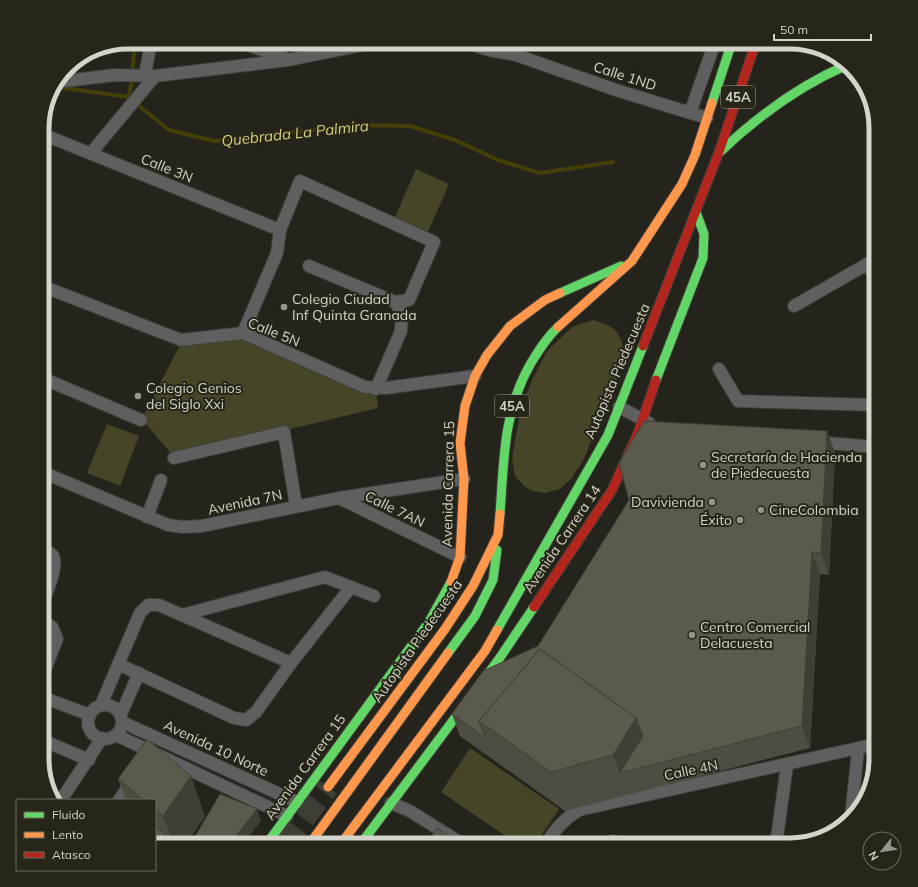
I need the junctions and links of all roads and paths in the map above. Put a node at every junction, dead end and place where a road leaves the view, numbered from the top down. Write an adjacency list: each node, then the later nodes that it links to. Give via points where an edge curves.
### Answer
1 (150, 49): 12 (street)
2 (258, 49): 10 (street)
3 (342, 49): 10 (street)
4 (486, 49): 9 (street, Calle 1ND)
5 (518, 49): 9 (street)
6 (713, 49): 14 (street)
7 (730, 49): 15 (main road, Autopista Piedecuesta / 45A)
8 (754, 49): 17 (main road, 45A)
9 (516, 55): 14 (street, Calle 1ND)
10 (288, 60): 12 (street)
11 (841, 68): 17 (main road, via 786,96 750,122)
12 (147, 76): 13 (street, via 115,75); 18 (street, via 138,95)
13 (64, 81)
14 (690, 113): 15 (street, Calle 1ND)
15 (707, 118): 21 (main road, Autopista Piedecuesta / 45A, via 682,184)
16 (49, 137): 18 (street, Calle 3N)
17 (719, 152): 19 (main road, Autopista Piedecuesta / 45A)
18 (91, 153): 20 (street, Calle 3N)
19 (696, 212): 33 (main road, Autopista Piedecuesta / 45A); 34 (main road, Avenida Carrera 14, via 703,226 706,243 703,258)
20 (280, 230): 25 (street, via 300,181 434,242 409,300); 27 (street, via 277,253)
21 (632, 261): 29 (main road, Avenida Carrera 15, via 532,308 510,326 487,354); 46 (main road, Autopista Piedecuesta / 45A, via 556,329 541,346 524,375 513,400 506,429)
22 (869, 264): 26 (street)
23 (309, 266): 25 (street)
24 (49, 289): 27 (street, Calle 5N, via 181,340)
25 (395, 302): 31 (street, via 402,313 401,331)
26 (794, 306)
27 (243, 333): 31 (street, Calle 5N, via 365,387)
28 (719, 369): 32 (street, via 738,401)
29 (475, 376): 31 (street, Calle 5N); 41 (main road, Avenida Carrera 15, via 465,406 460,443)
30 (49, 381): 35 (street)
31 (376, 389)
32 (869, 405)
33 (619, 407): 34 (street); 48 (main road, Autopista Piedecuesta / 45A, via 608,435)
34 (643, 419): 36 (main road, Avenida Carrera 14); 36 (street, via 660,430)
35 (141, 420)
36 (638, 433): 73 (main road, Avenida Carrera 14, via 612,490 499,659)
37 (806, 442): 38 (street)
38 (869, 446)
39 (174, 458): 44 (street, via 284,432)
40 (49, 475): 45 (street, Avenida 7N)
41 (464, 479): 43 (street, Avenida 7N); 49 (main road, Avenida Carrera 15)
42 (161, 480): 45 (street)
43 (339, 498): 44 (street, Avenida 7N); 49 (street, Calle 7AN)
44 (296, 506): 45 (street, Avenida 7N, via 202,526 168,525)
45 (147, 517)
46 (498, 535): 72 (main road, Autopista Piedecuesta / 45A, via 473,586 445,629); 82 (main road, via 494,580 474,616)
47 (49, 552): 51 (street, via 56,564)
48 (541, 552): 50 (main road); 83 (main road, Autopista Piedecuesta / 45A, via 485,651)
49 (460, 557): 76 (main road, Avenida Carrera 15, via 449,589 429,622)
50 (515, 577)
51 (49, 584)
52 (351, 587): 53 (street); 54 (street, via 325,577); 57 (street)
53 (374, 596)
54 (182, 615): 57 (street); 58 (street, via 159,605 148,605 140,613)
55 (49, 625): 56 (street, via 57,639)
56 (49, 659)
57 (291, 663): 59 (street, via 256,712 246,720 234,718)
58 (118, 664): 59 (street); 61 (street)
59 (139, 673): 63 (street)
60 (49, 700): 62 (street)
61 (101, 705): 62 (street, via 94,709); 63 (street, via 116,708)
62 (90, 716): 65 (street, via 90,730)
63 (122, 718): 64 (street, via 121,729); 76 (street, Avenida 10 Norte)
64 (116, 735): 65 (street); 69 (street)
65 (102, 738): 70 (street)
66 (49, 743): 70 (street)
67 (869, 746): 68 (street, Calle 4N)
68 (858, 749): 71 (street, Calle 4N); 78 (street)
69 (153, 752): 75 (street); 80 (street)
70 (89, 760): 74 (street)
71 (787, 764): 86 (street, Calle 4N, via 580,810 566,818); 87 (street)
72 (328, 786)
73 (401, 790): 77 (main road, Avenida Carrera 14); 79 (street)
74 (62, 799)
75 (120, 799)
76 (297, 802): 80 (main road, Avenida Carrera 15)
77 (391, 803): 79 (street); 84 (main road, Avenida Carrera 14)
78 (852, 808)
79 (410, 811): 85 (street)
80 (287, 816): 81 (main road, Avenida Carrera 15)
81 (271, 838)
82 (313, 838)
83 (345, 838)
84 (365, 838)
85 (453, 838)
86 (551, 838)
87 (777, 838)

